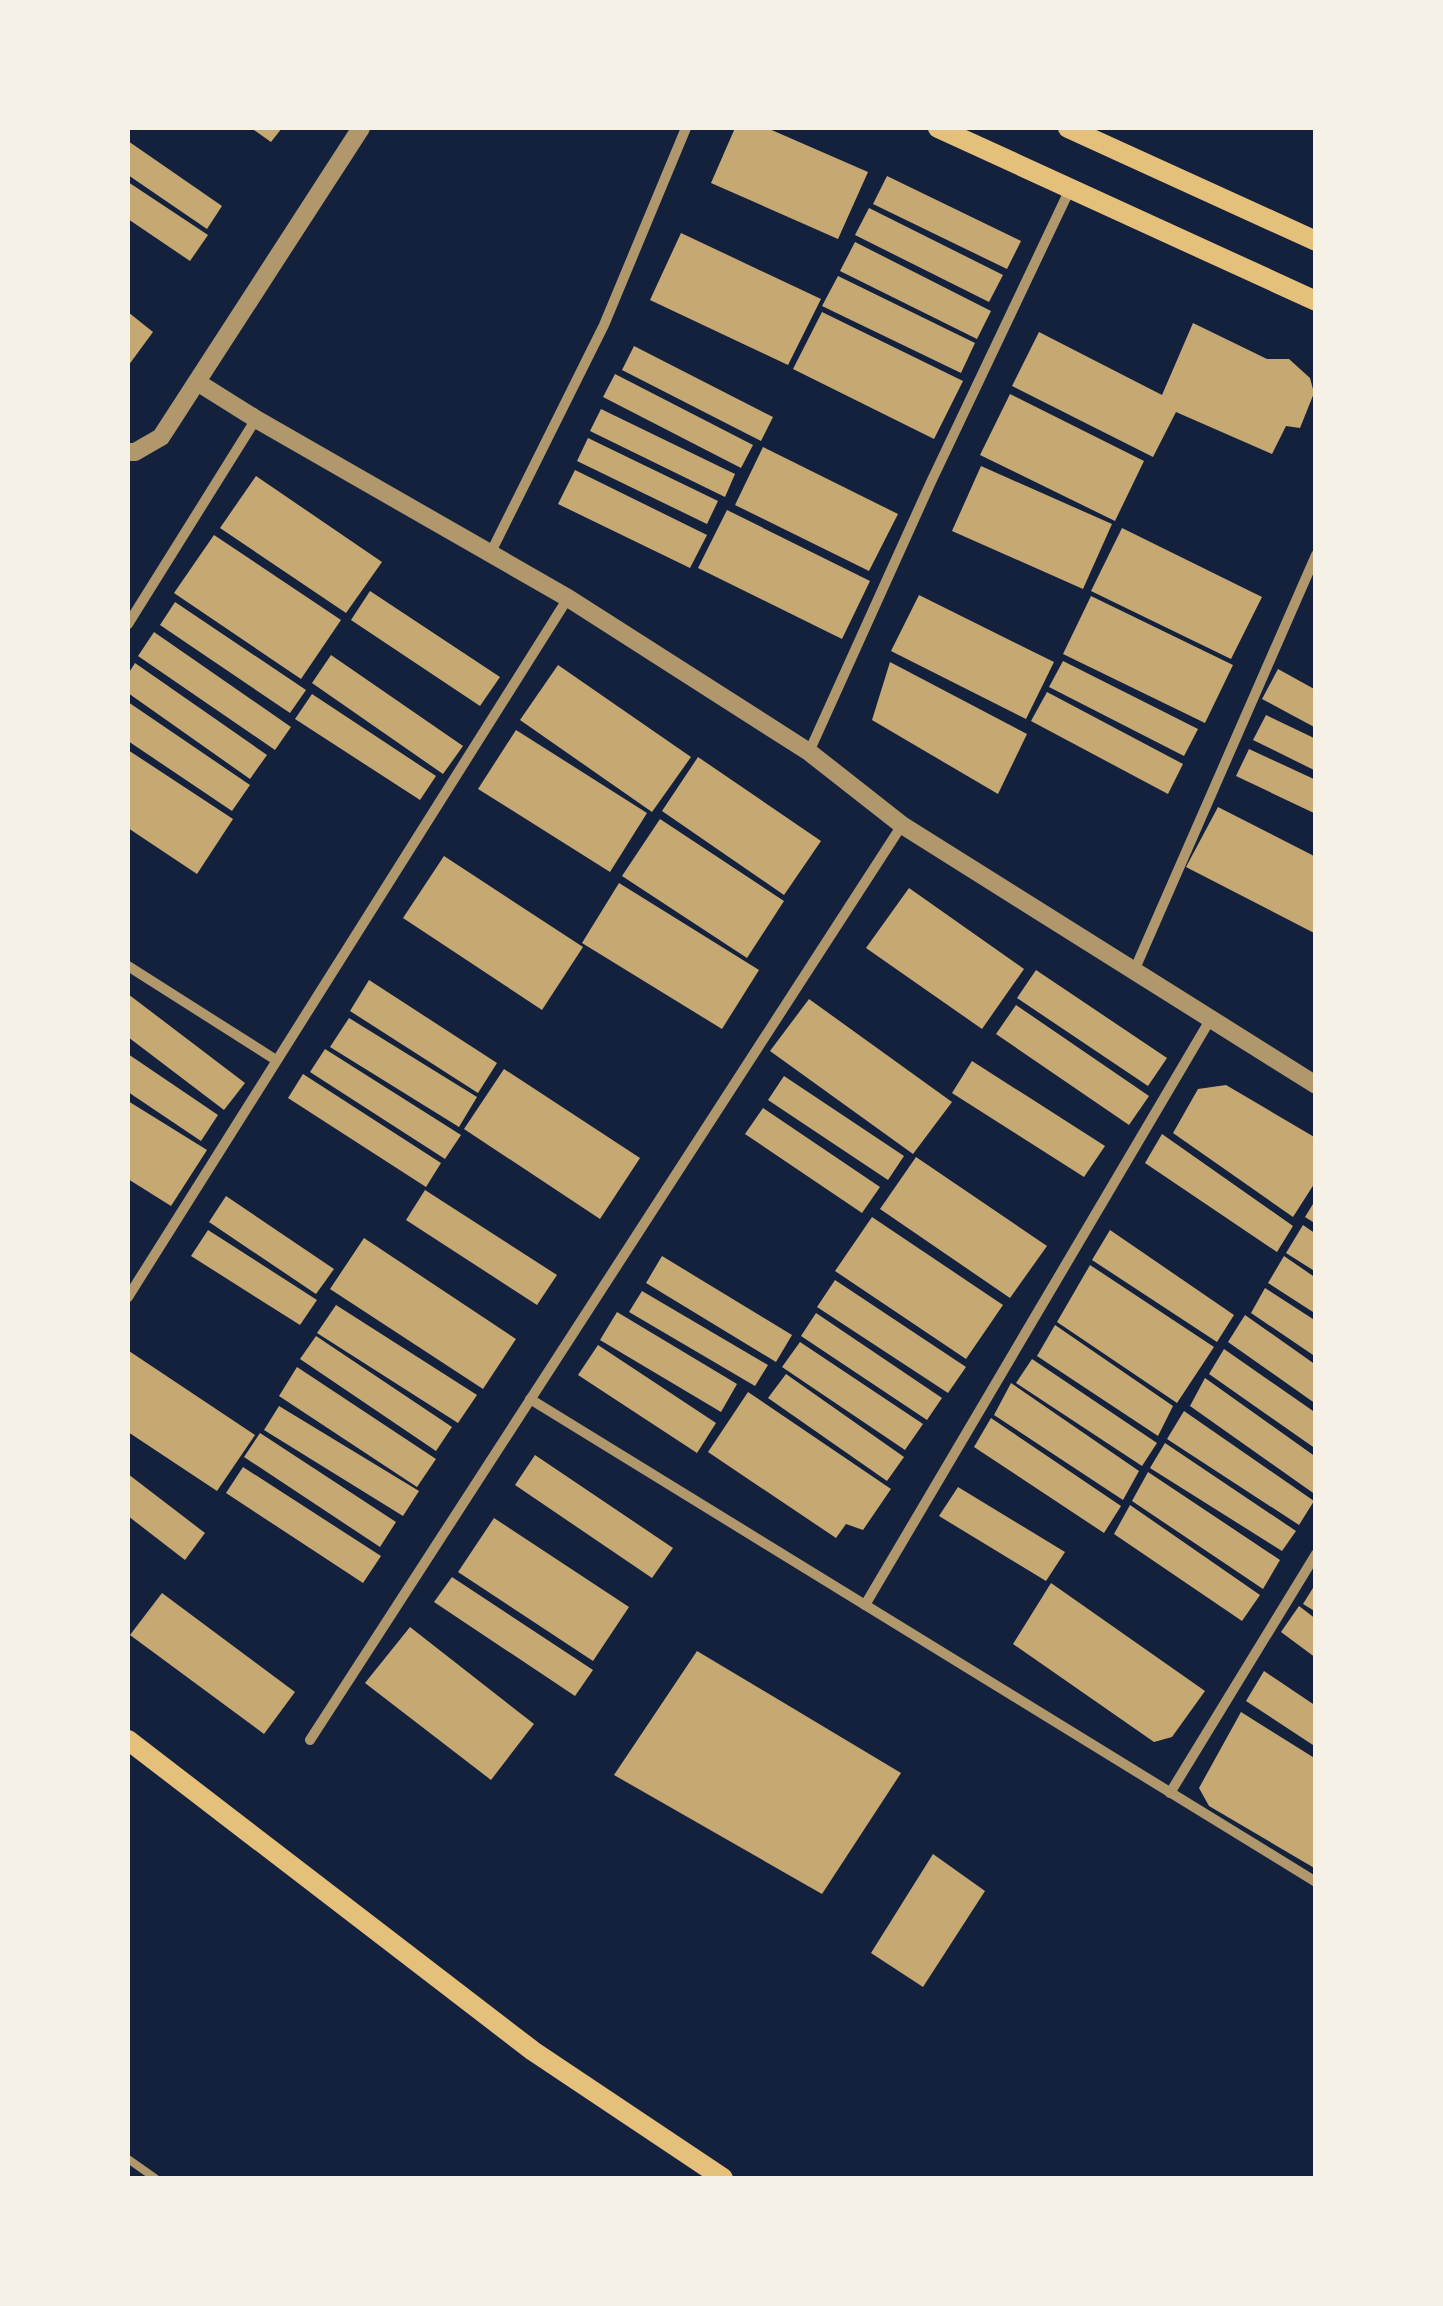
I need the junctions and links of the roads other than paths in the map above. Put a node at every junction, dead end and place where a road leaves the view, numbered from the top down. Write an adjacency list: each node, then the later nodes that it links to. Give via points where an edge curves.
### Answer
1 (361, 128): 9 (street)
2 (686, 128): 12 (street, via 604,326)
3 (938, 128): 6 (main road)
4 (1068, 128): 5 (main road)
5 (1108, 136): 7 (main road)
6 (1070, 188): 8 (main road); 16 (street)
7 (1316, 241)
8 (1316, 301)
9 (197, 382): 10 (street); 11 (street, via 161,437)
10 (256, 419): 12 (street); 15 (street)
11 (128, 452)
12 (491, 552): 14 (street)
13 (1316, 555): 19 (street)
14 (568, 598): 16 (street); 21 (street)
15 (128, 624)
16 (809, 752): 17 (street)
17 (902, 826): 19 (street); 24 (street)
18 (128, 966): 21 (street)
19 (1134, 972): 20 (street)
20 (1210, 1020): 22 (street); 26 (street)
21 (276, 1060): 23 (street)
22 (1316, 1085)
23 (128, 1296)
24 (530, 1399): 26 (street); 28 (street)
25 (1316, 1554): 29 (street)
26 (865, 1605): 29 (street)
27 (128, 1740): 33 (main road, via 533,2051)
28 (310, 1740)
29 (1170, 1793): 30 (street)
30 (1316, 1882)
31 (128, 2159): 32 (lane)
32 (155, 2178)
33 (723, 2178)

